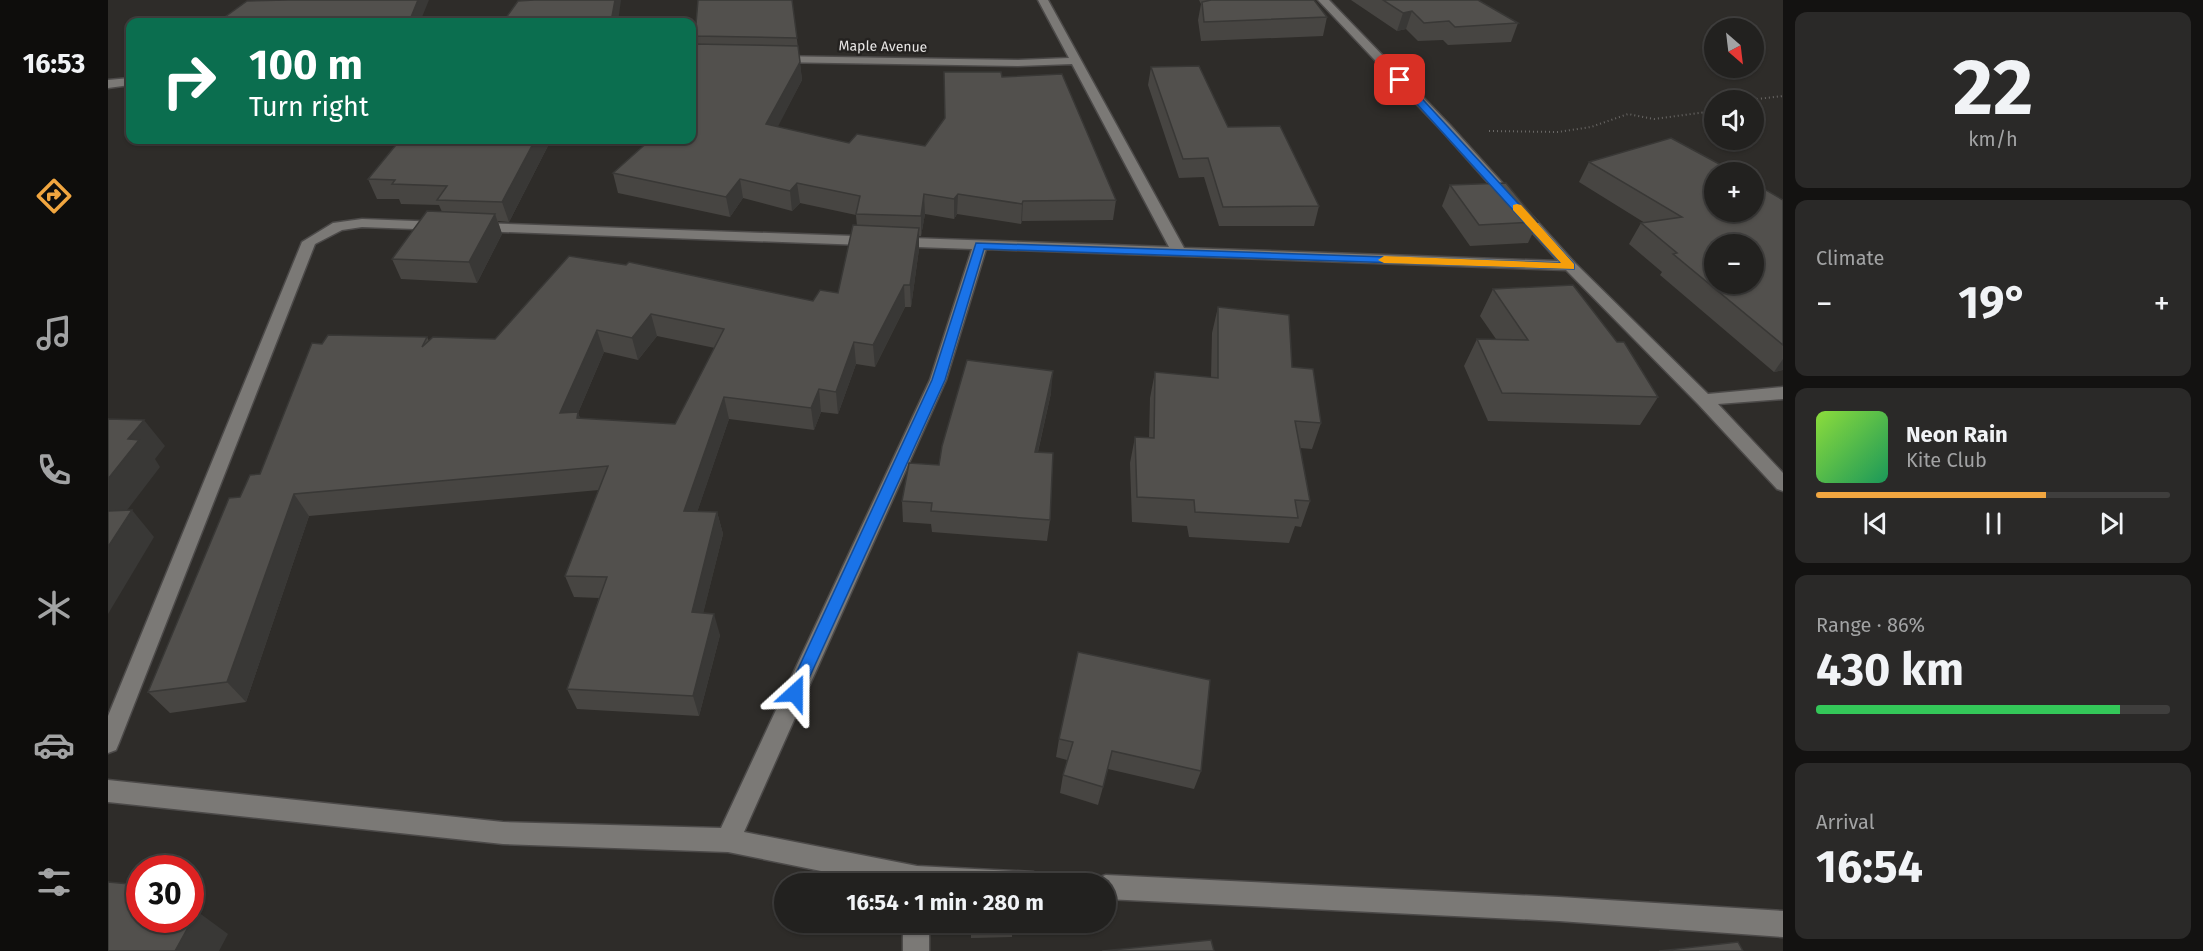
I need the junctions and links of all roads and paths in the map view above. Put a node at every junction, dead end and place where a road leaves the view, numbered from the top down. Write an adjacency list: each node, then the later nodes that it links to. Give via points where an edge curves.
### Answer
1 (1042, 0): 4 (street)
2 (1323, 0): 10 (street)
3 (763, 58): 4 (street, Maple Avenue)
4 (1074, 61): 12 (street)
5 (126, 82): 6 (street)
6 (108, 84)
7 (1783, 96): 8 (path)
8 (1764, 98)
9 (1704, 112): 10 (path, via 1654,120 1628,114 1591,127 1558,132)
10 (1446, 128): 13 (street)
11 (980, 245): 12 (street); 17 (street, via 362,223 338,226 309,242); 19 (street, via 938,380)
12 (1179, 252): 13 (street)
13 (1570, 266): 15 (street)
14 (1783, 393): 15 (street)
15 (1704, 400): 16 (street)
16 (1783, 484)
17 (108, 743)
18 (108, 791): 19 (street, via 503,833)
19 (728, 840): 20 (street)
20 (880, 873)
21 (1116, 887): 22 (street)
22 (1783, 924)
23 (916, 933): 24 (street)
24 (916, 951)

